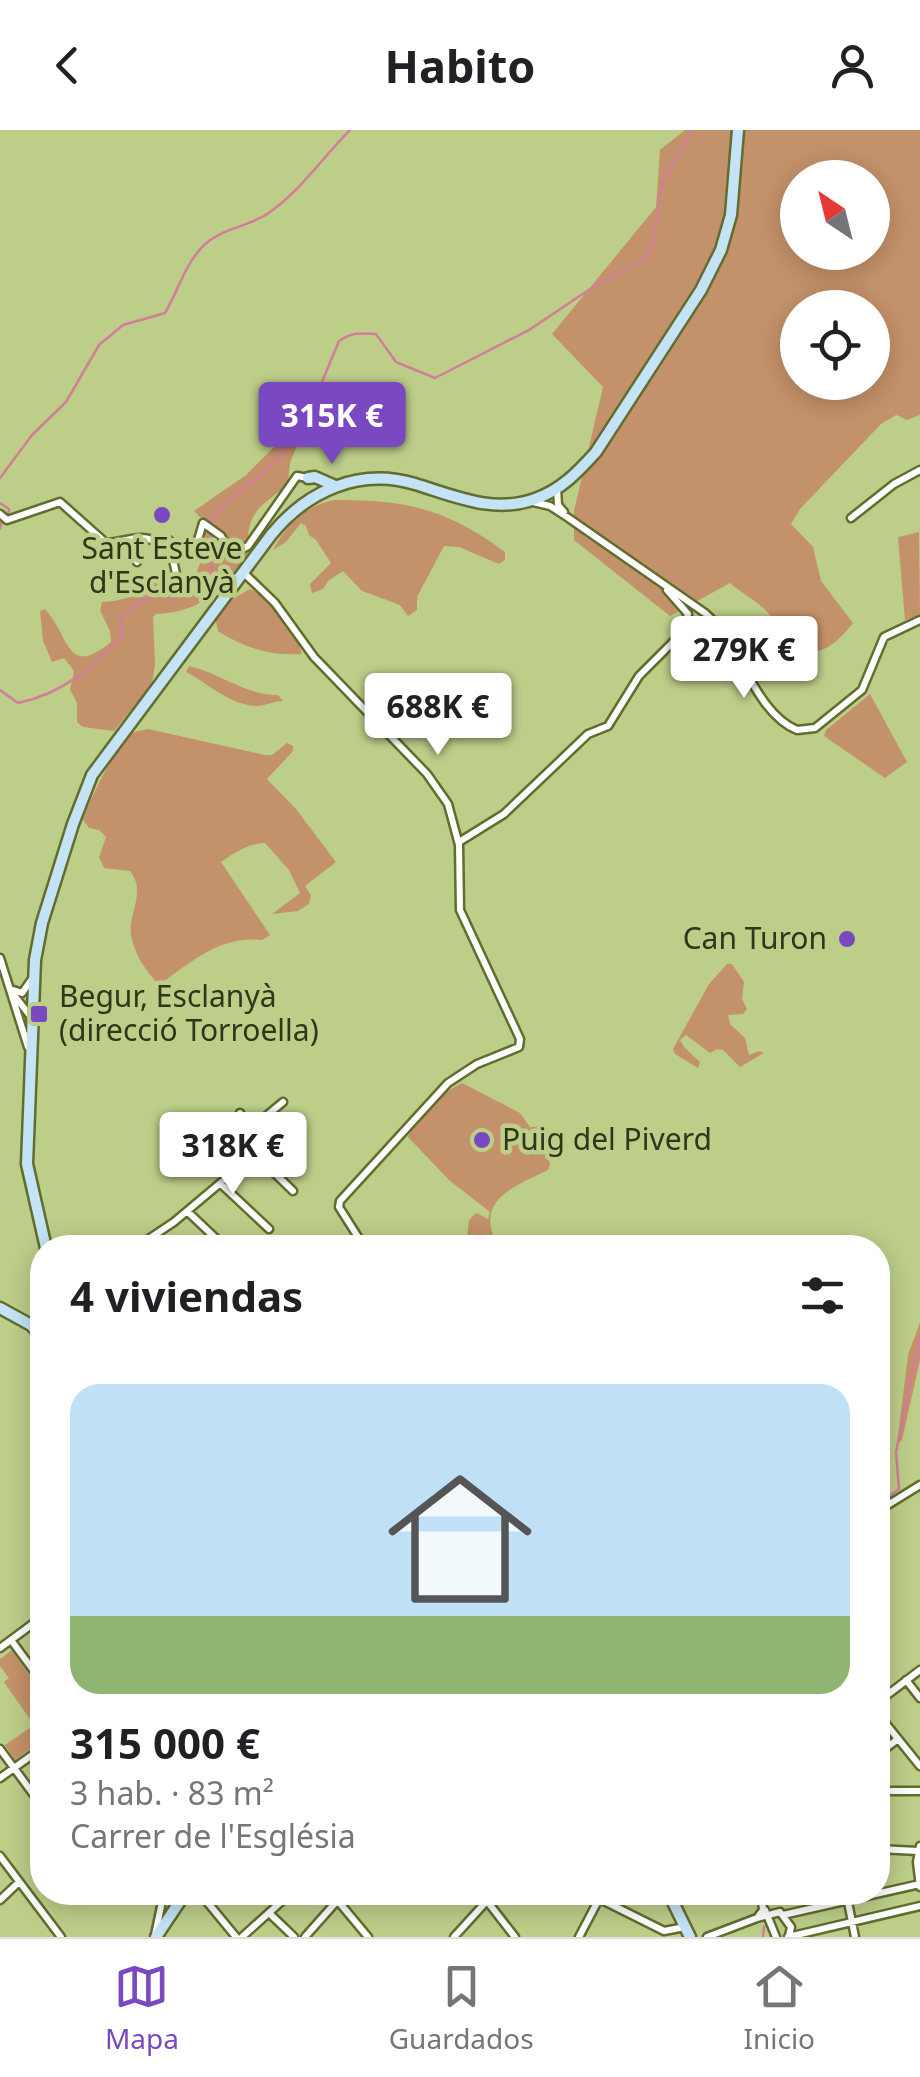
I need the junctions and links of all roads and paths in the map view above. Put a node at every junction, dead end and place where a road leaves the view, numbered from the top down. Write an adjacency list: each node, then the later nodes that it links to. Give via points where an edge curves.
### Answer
1 (738, 130): 5 (street, via 730,215 708,277 596,452)
2 (920, 470): 10 (street)
3 (344, 484): 4 (street); 4 (street, via 315,477); 6 (street, via 392,480 476,503)
4 (315, 486): 7 (street); 7 (street); 14 (street, via 297,476 243,550 230,549 207,525 185,550)
5 (557, 488): 6 (street); 9 (street, via 558,505)
6 (530, 501): 9 (street)
7 (294, 510): 17 (street)
8 (3, 517): 13 (street, via 60,502 106,544)
9 (568, 517): 18 (street)
10 (851, 518)
11 (151, 532): 12 (street)
12 (142, 538): 13 (street); 14 (street)
13 (126, 541): 15 (street)
14 (171, 544): 16 (street)
15 (137, 562)
16 (176, 568)
17 (244, 573): 20 (street, via 331,676 427,774 448,804); 22 (street, via 92,776 42,923)
18 (665, 587): 19 (street, via 714,620 771,710 797,730 815,728 862,690 879,644); 20 (street, via 688,614 687,624 639,676 608,726 588,734 504,814)
19 (920, 620)
20 (458, 842): 40 (street, via 460,910 520,1045 448,1083 340,1201)
21 (0, 958): 23 (street)
22 (34, 974): 23 (street, via 22,993); 24 (street)
23 (8, 986): 24 (street); 25 (street)
24 (31, 1006): 25 (street); 26 (street)
25 (18, 1012): 26 (street)
26 (31, 1064): 37 (street, via 28,1164)
27 (282, 1102): 29 (street)
28 (240, 1113): 29 (street)
29 (248, 1131): 31 (street)
30 (290, 1153): 32 (street)
31 (255, 1154): 32 (street); 33 (street)
32 (271, 1170): 34 (street)
33 (221, 1184): 35 (street); 36 (street)
34 (293, 1191)
35 (188, 1212): 38 (street); 39 (street)
36 (270, 1229)
37 (43, 1235)
38 (154, 1235)
39 (212, 1235)
40 (357, 1235)
41 (0, 1306): 42 (street); 43 (street)
42 (30, 1322)
43 (30, 1324)
44 (920, 1486): 45 (street)
45 (890, 1504)
46 (30, 1626): 47 (street)
47 (11, 1640): 48 (street); 49 (street)
48 (0, 1648)
49 (30, 1666)
50 (920, 1670): 51 (street)
51 (906, 1680): 52 (street); 53 (street)
52 (890, 1693)
53 (920, 1698)
54 (890, 1729): 55 (street)
55 (898, 1739): 56 (street); 59 (street)
56 (890, 1745)
57 (0, 1749): 60 (street)
58 (30, 1757): 60 (street)
59 (920, 1766)
60 (15, 1768): 61 (street); 62 (street)
61 (0, 1778)
62 (30, 1789)
63 (890, 1791): 64 (street)
64 (920, 1791)
65 (919, 1848): 66 (street); 69 (street)
66 (890, 1849)
67 (0, 1856): 68 (street)
68 (19, 1882): 71 (street); 72 (street)
69 (920, 1885): 70 (street)
70 (890, 1890)
71 (30, 1898)
72 (0, 1900)
73 (35, 1905): 98 (street)
74 (176, 1905): 90 (street)
75 (211, 1905): 100 (street)
76 (278, 1905): 91 (street)
77 (334, 1905): 102 (street)
78 (341, 1905): 103 (street)
79 (484, 1905): 97 (street)
80 (488, 1905): 105 (street)
81 (596, 1905): 106 (street)
82 (611, 1905): 96 (street, via 664,1931)
83 (675, 1905): 96 (street)
84 (761, 1905): 94 (street)
85 (763, 1905): 92 (street)
86 (820, 1905): 93 (street)
87 (849, 1905): 95 (street)
88 (161, 1906): 90 (street); 99 (street)
89 (920, 1906): 95 (street)
90 (173, 1910): 99 (street)
91 (269, 1913): 100 (street); 101 (street)
92 (766, 1914): 93 (street); 94 (street); 108 (street)
93 (783, 1916): 109 (street, via 791,1927)
94 (757, 1918): 107 (street)
95 (852, 1921): 109 (street); 110 (street)
96 (688, 1932)
97 (463, 1933): 104 (street)
98 (56, 1935)
99 (155, 1937)
100 (239, 1937)
101 (294, 1937)
102 (305, 1937)
103 (368, 1937)
104 (454, 1937)
105 (514, 1937)
106 (579, 1937)
107 (707, 1937)
108 (776, 1937)
109 (788, 1937)
110 (855, 1937)

